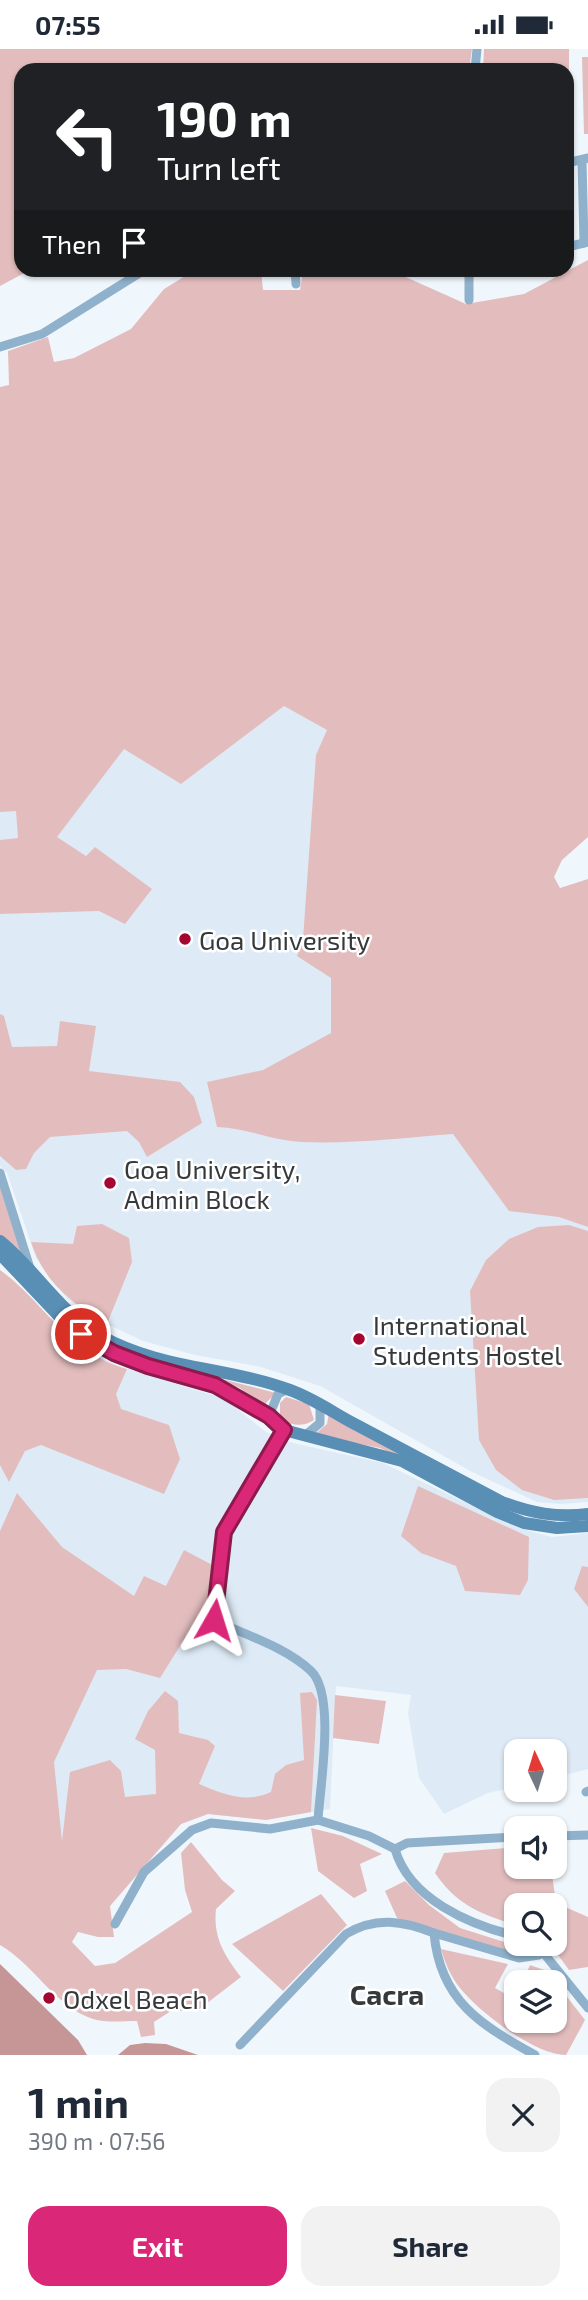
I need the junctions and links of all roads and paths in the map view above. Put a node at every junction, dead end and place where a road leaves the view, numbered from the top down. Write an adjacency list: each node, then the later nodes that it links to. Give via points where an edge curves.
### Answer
1 (585, 159): 2 (street)
2 (586, 243)
3 (133, 277): 8 (street, via 42,334)
4 (296, 277): 6 (street)
5 (469, 277): 7 (street)
6 (296, 284)
7 (469, 300)
8 (0, 347)
9 (0, 1174): 12 (street)
10 (0, 1241): 12 (main road)
11 (0, 1254): 15 (main road, via 58,1315 94,1343 148,1366 215,1385)
12 (31, 1270): 13 (main road, via 86,1327 118,1345 150,1357 240,1374)
13 (289, 1389): 14 (main road); 15 (street, via 278,1394)
14 (320, 1403): 16 (street, via 320,1423); 17 (main road, via 502,1502 527,1512)
15 (269, 1416): 16 (main road)
16 (296, 1432): 18 (main road, via 402,1461 524,1523); 19 (street, via 224,1532 214,1620 299,1661 317,1681 324,1711)
17 (588, 1514)
18 (588, 1526)
19 (318, 1820): 23 (street); 24 (street, via 270,1829 211,1823 192,1830 145,1871)
20 (588, 1835): 21 (street)
21 (567, 1836)
22 (504, 1838): 23 (street, via 420,1841)
23 (394, 1849): 26 (street, via 399,1864 449,1912)
24 (116, 1924)
25 (434, 1933): 27 (street); 32 (street, via 378,1920 346,1934); 33 (street, via 440,1969 463,2007 499,2035)
26 (504, 1933)
27 (504, 1954)
28 (512, 1956): 29 (street)
29 (535, 1956)
30 (549, 1956): 31 (street)
31 (588, 2008)
32 (240, 2045)
33 (536, 2055)

